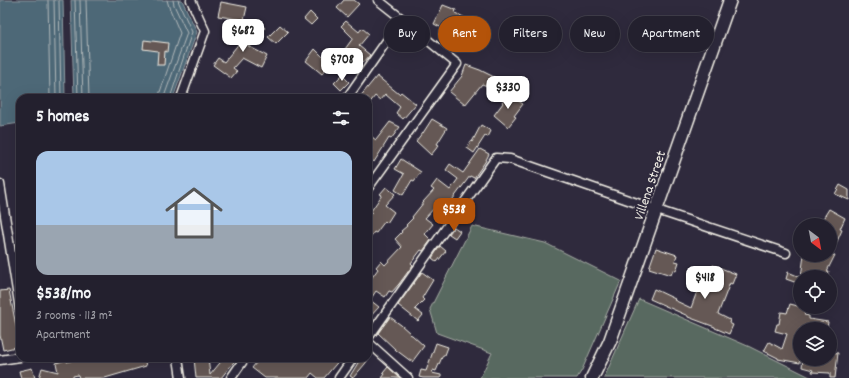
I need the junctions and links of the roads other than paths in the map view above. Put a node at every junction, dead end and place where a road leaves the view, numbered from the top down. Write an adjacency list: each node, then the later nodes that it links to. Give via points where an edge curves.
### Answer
1 (191, 0): 7 (street, via 205,31)
2 (378, 0): 4 (street)
3 (730, 0): 11 (main road, Villena Street)
4 (398, 16)
5 (430, 42): 9 (street, via 457,64)
6 (384, 45): 8 (street)
7 (182, 94)
8 (350, 94)
9 (372, 182)
10 (0, 184): 13 (street)
11 (657, 210): 12 (street); 14 (street, via 510,159 496,158); 25 (main road, Villena Street, via 610,341)
12 (786, 253)
13 (16, 285)
14 (372, 332)
15 (372, 346): 24 (street)
16 (16, 358): 17 (street)
17 (0, 360)
18 (179, 362): 21 (street)
19 (243, 362): 22 (street)
20 (351, 362): 23 (street)
21 (181, 378)
22 (231, 378)
23 (339, 378)
24 (408, 378)
25 (592, 378)

